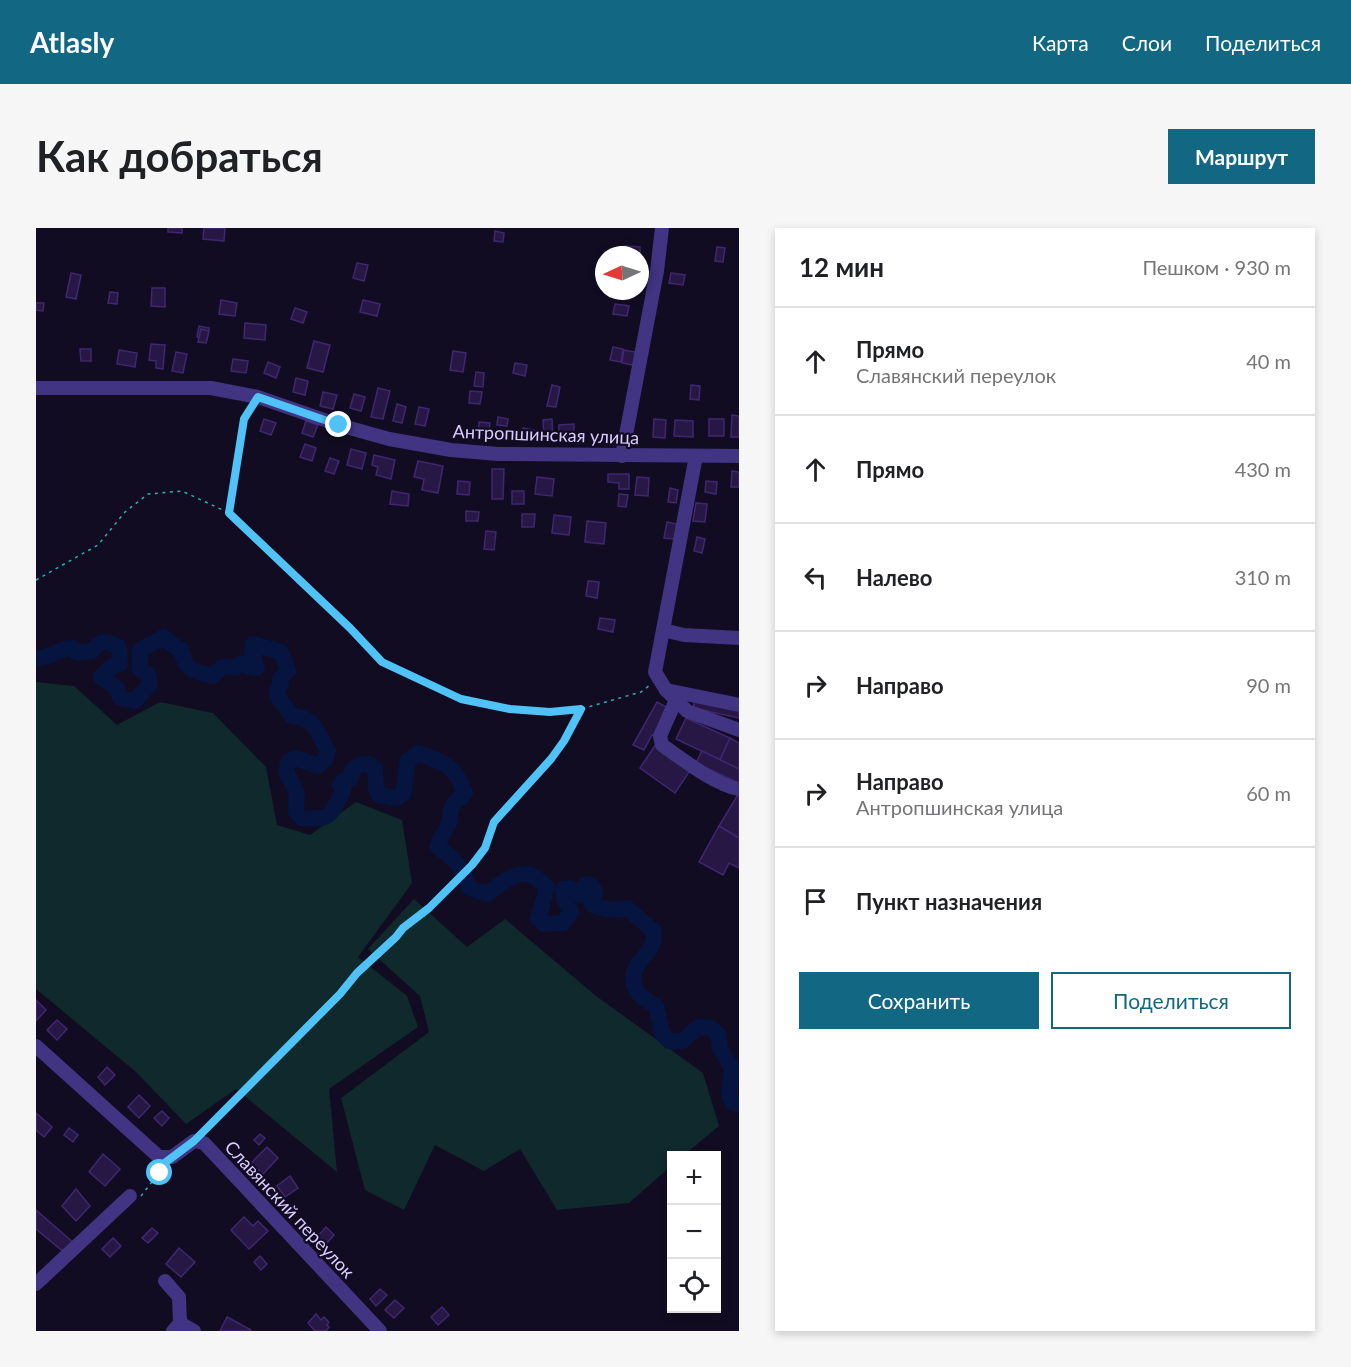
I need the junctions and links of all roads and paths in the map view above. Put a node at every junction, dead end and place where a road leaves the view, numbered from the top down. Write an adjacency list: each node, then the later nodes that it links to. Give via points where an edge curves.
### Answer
1 (662, 228): 4 (street)
2 (36, 388): 3 (street, Антропшинская улица, via 211,388)
3 (258, 397): 4 (street, Антропшинская улица, via 389,439 451,450); 7 (path, via 244,419)
4 (622, 456): 5 (street, Антропшинская улица)
5 (696, 456): 6 (street, Антропшинская улица); 9 (street)
6 (739, 456)
7 (229, 513): 8 (path, via 182,491 148,494 125,512 98,545); 14 (path, via 382,662 461,699 520,710)
8 (36, 580)
9 (663, 630): 10 (street); 11 (street)
10 (739, 638)
11 (655, 672): 12 (street); 14 (path, via 649,687 641,692)
12 (671, 695): 13 (street); 15 (street, via 687,711); 16 (street, via 660,736 662,745 697,769)
13 (739, 705)
14 (581, 709): 18 (path, via 551,759 494,822 485,848 469,867 357,973)
15 (739, 730)
16 (739, 789)
17 (36, 1046): 19 (street, via 159,1157)
18 (194, 1141): 19 (street); 25 (street, Славянский переулок, via 204,1143)
19 (169, 1157): 20 (path)
20 (135, 1196): 22 (street)
21 (165, 1281): 23 (street, via 179,1298)
22 (36, 1284)
23 (177, 1327): 24 (street)
24 (194, 1331)
25 (380, 1331)

